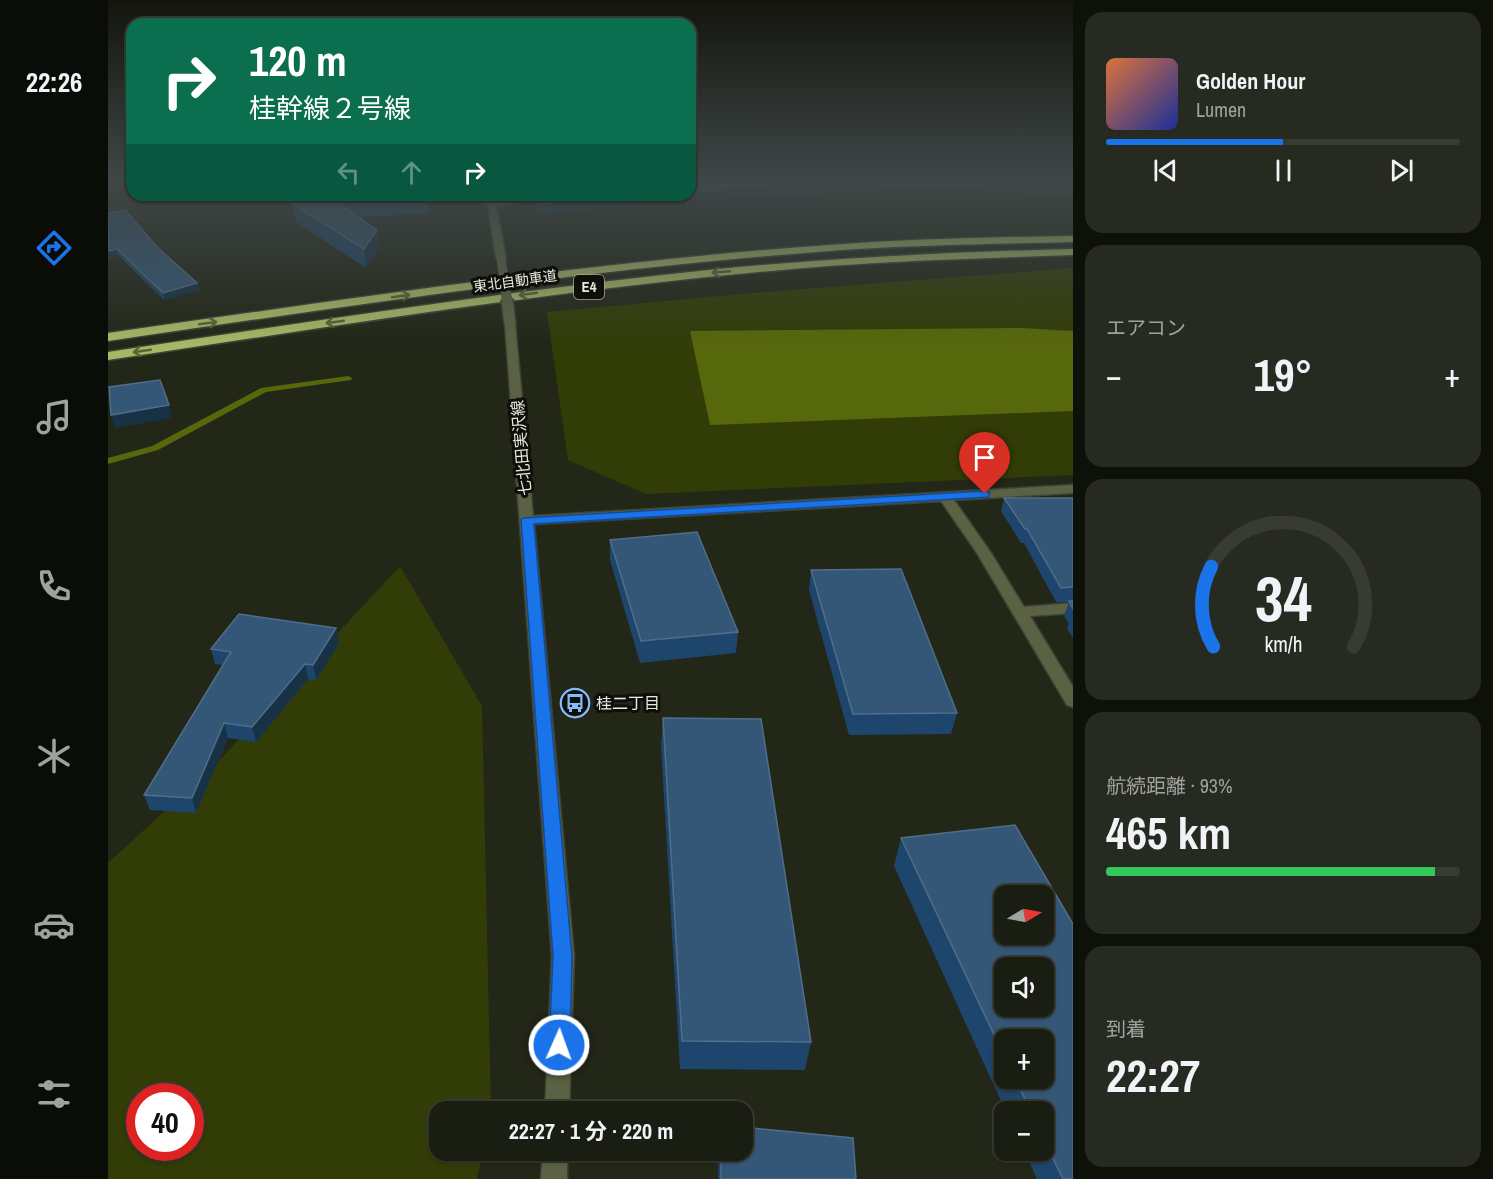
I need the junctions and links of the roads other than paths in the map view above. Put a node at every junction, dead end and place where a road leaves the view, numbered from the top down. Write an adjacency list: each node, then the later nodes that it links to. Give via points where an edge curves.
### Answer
1 (497, 235): 8 (street, 七北田実沢線, bridge, via 510,324)
2 (1073, 239): 4 (highway, 東北自動車道 / E4, one-way to 2, via 710,257 935,242)
3 (1073, 252): 5 (highway, 東北自動車道 / E4, one-way to 5, via 901,257 696,274 468,302)
4 (108, 337)
5 (108, 356)
6 (1073, 489): 7 (street)
7 (945, 497): 8 (street); 10 (street)
8 (527, 520): 12 (street, 七北田実沢線, via 563,956)
9 (1073, 608): 10 (street)
10 (1019, 612): 11 (street)
11 (1073, 701)
12 (556, 1101)
13 (555, 1161): 14 (street)
14 (554, 1179)

